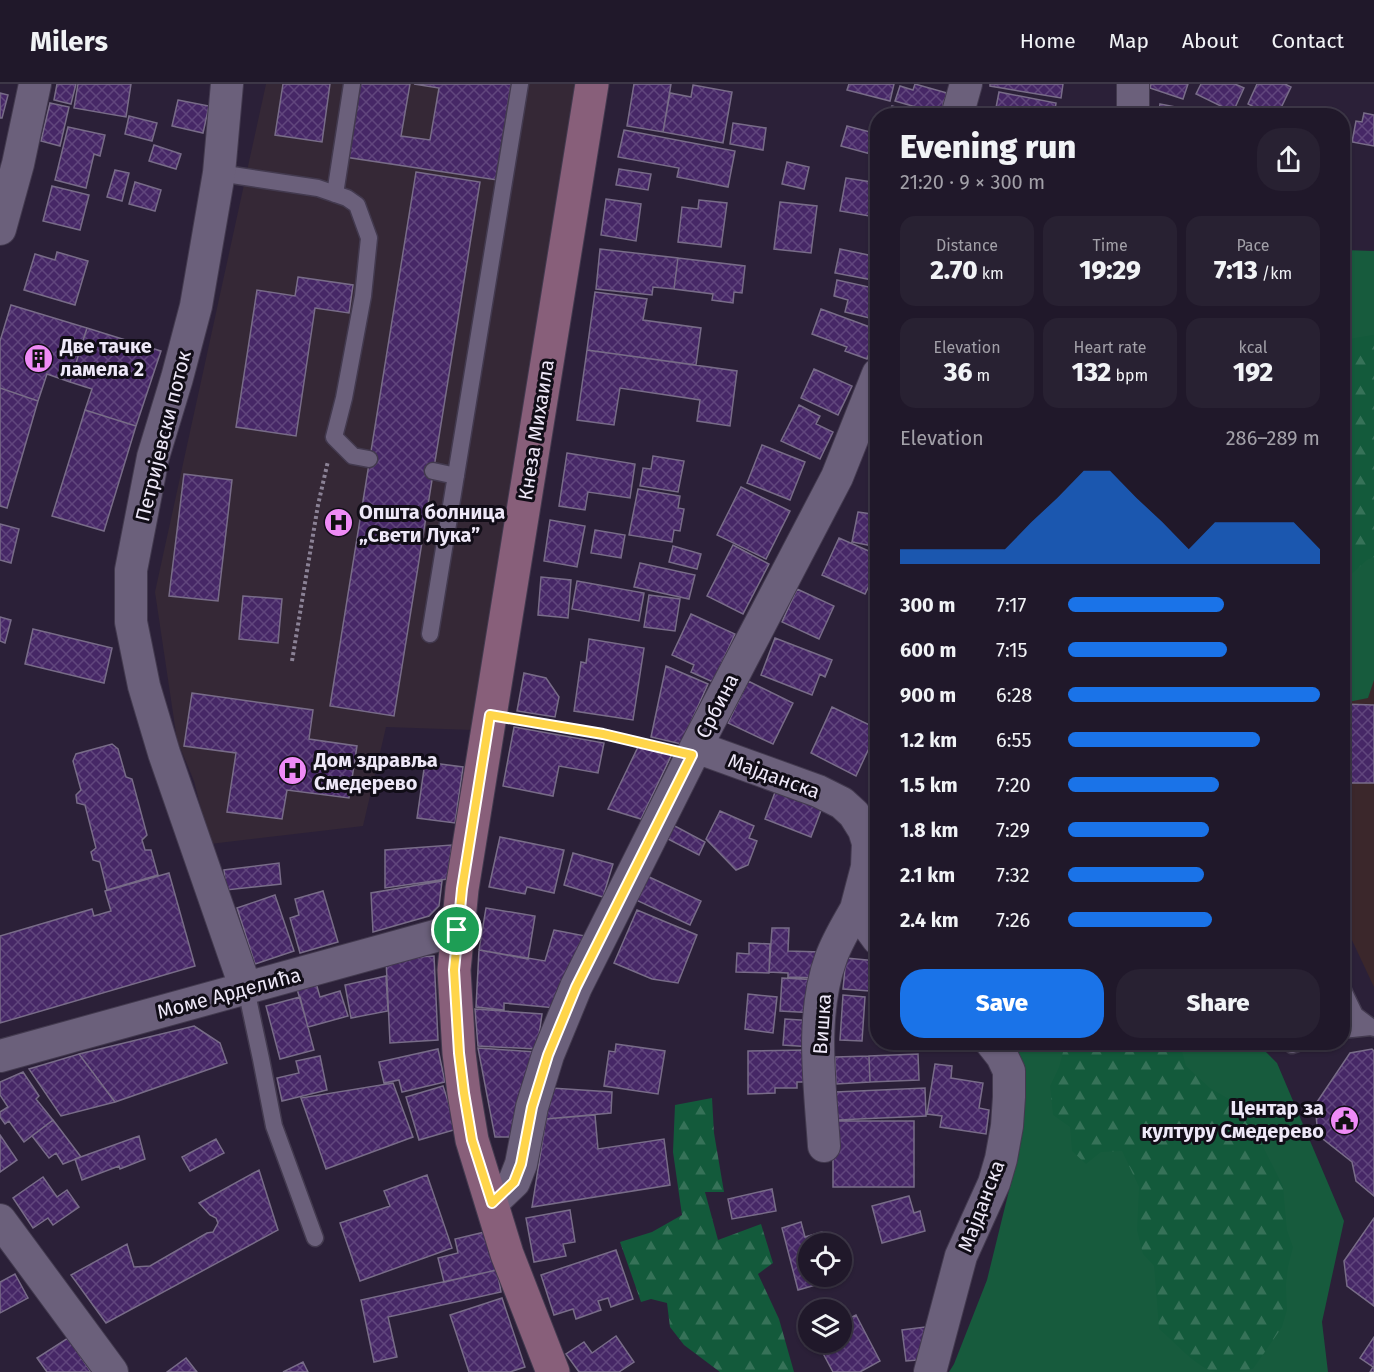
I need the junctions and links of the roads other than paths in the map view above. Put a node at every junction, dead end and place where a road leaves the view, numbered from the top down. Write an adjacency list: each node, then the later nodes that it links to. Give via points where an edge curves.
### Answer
1 (35, 84): 12 (street)
2 (227, 84): 10 (street, Петријевски поток)
3 (352, 84): 11 (lane)
4 (520, 84): 16 (lane)
5 (592, 84): 21 (main road, Кнеза Михаила)
6 (966, 84): 8 (street)
7 (1133, 84): 9 (street)
8 (959, 108)
9 (1132, 108)
10 (219, 173): 11 (lane); 22 (street, Петријевски поток, via 196,306 153,457 141,516 131,570 130,622 164,753)
11 (335, 194): 14 (lane, via 357,205 369,238 363,296 334,437 353,456)
12 (0, 229)
13 (870, 394): 18 (street, Србина, via 837,477)
14 (369, 459)
15 (433, 471): 16 (lane)
16 (456, 476): 17 (lane)
17 (430, 634)
18 (694, 751): 19 (street, Мајданска, via 818,791 854,814 868,843 867,867); 29 (street, Србина, via 576,987 548,1055 514,1182)
19 (856, 909): 20 (street); 28 (street, Вишка, via 831,957 821,1006 818,1050)
20 (870, 928)
21 (457, 930): 22 (street, Моме Арделића); 29 (main road, Кнеза Михаила, via 455,980 464,1093 472,1140)
22 (246, 989): 27 (street, Моме Арделића); 31 (lane, via 274,1126)
23 (1350, 1005): 24 (lane, via 1355,1015)
24 (1372, 1027): 25 (lane)
25 (1350, 1029)
26 (997, 1050): 34 (street, Мајданска, via 1009,1071 1010,1097 1003,1148 994,1183 962,1256)
27 (0, 1056)
28 (824, 1146)
29 (492, 1203): 33 (main road, Кнеза Михаила)
30 (0, 1220): 32 (street)
31 (315, 1238)
32 (112, 1372)
33 (552, 1372)
34 (930, 1372)

